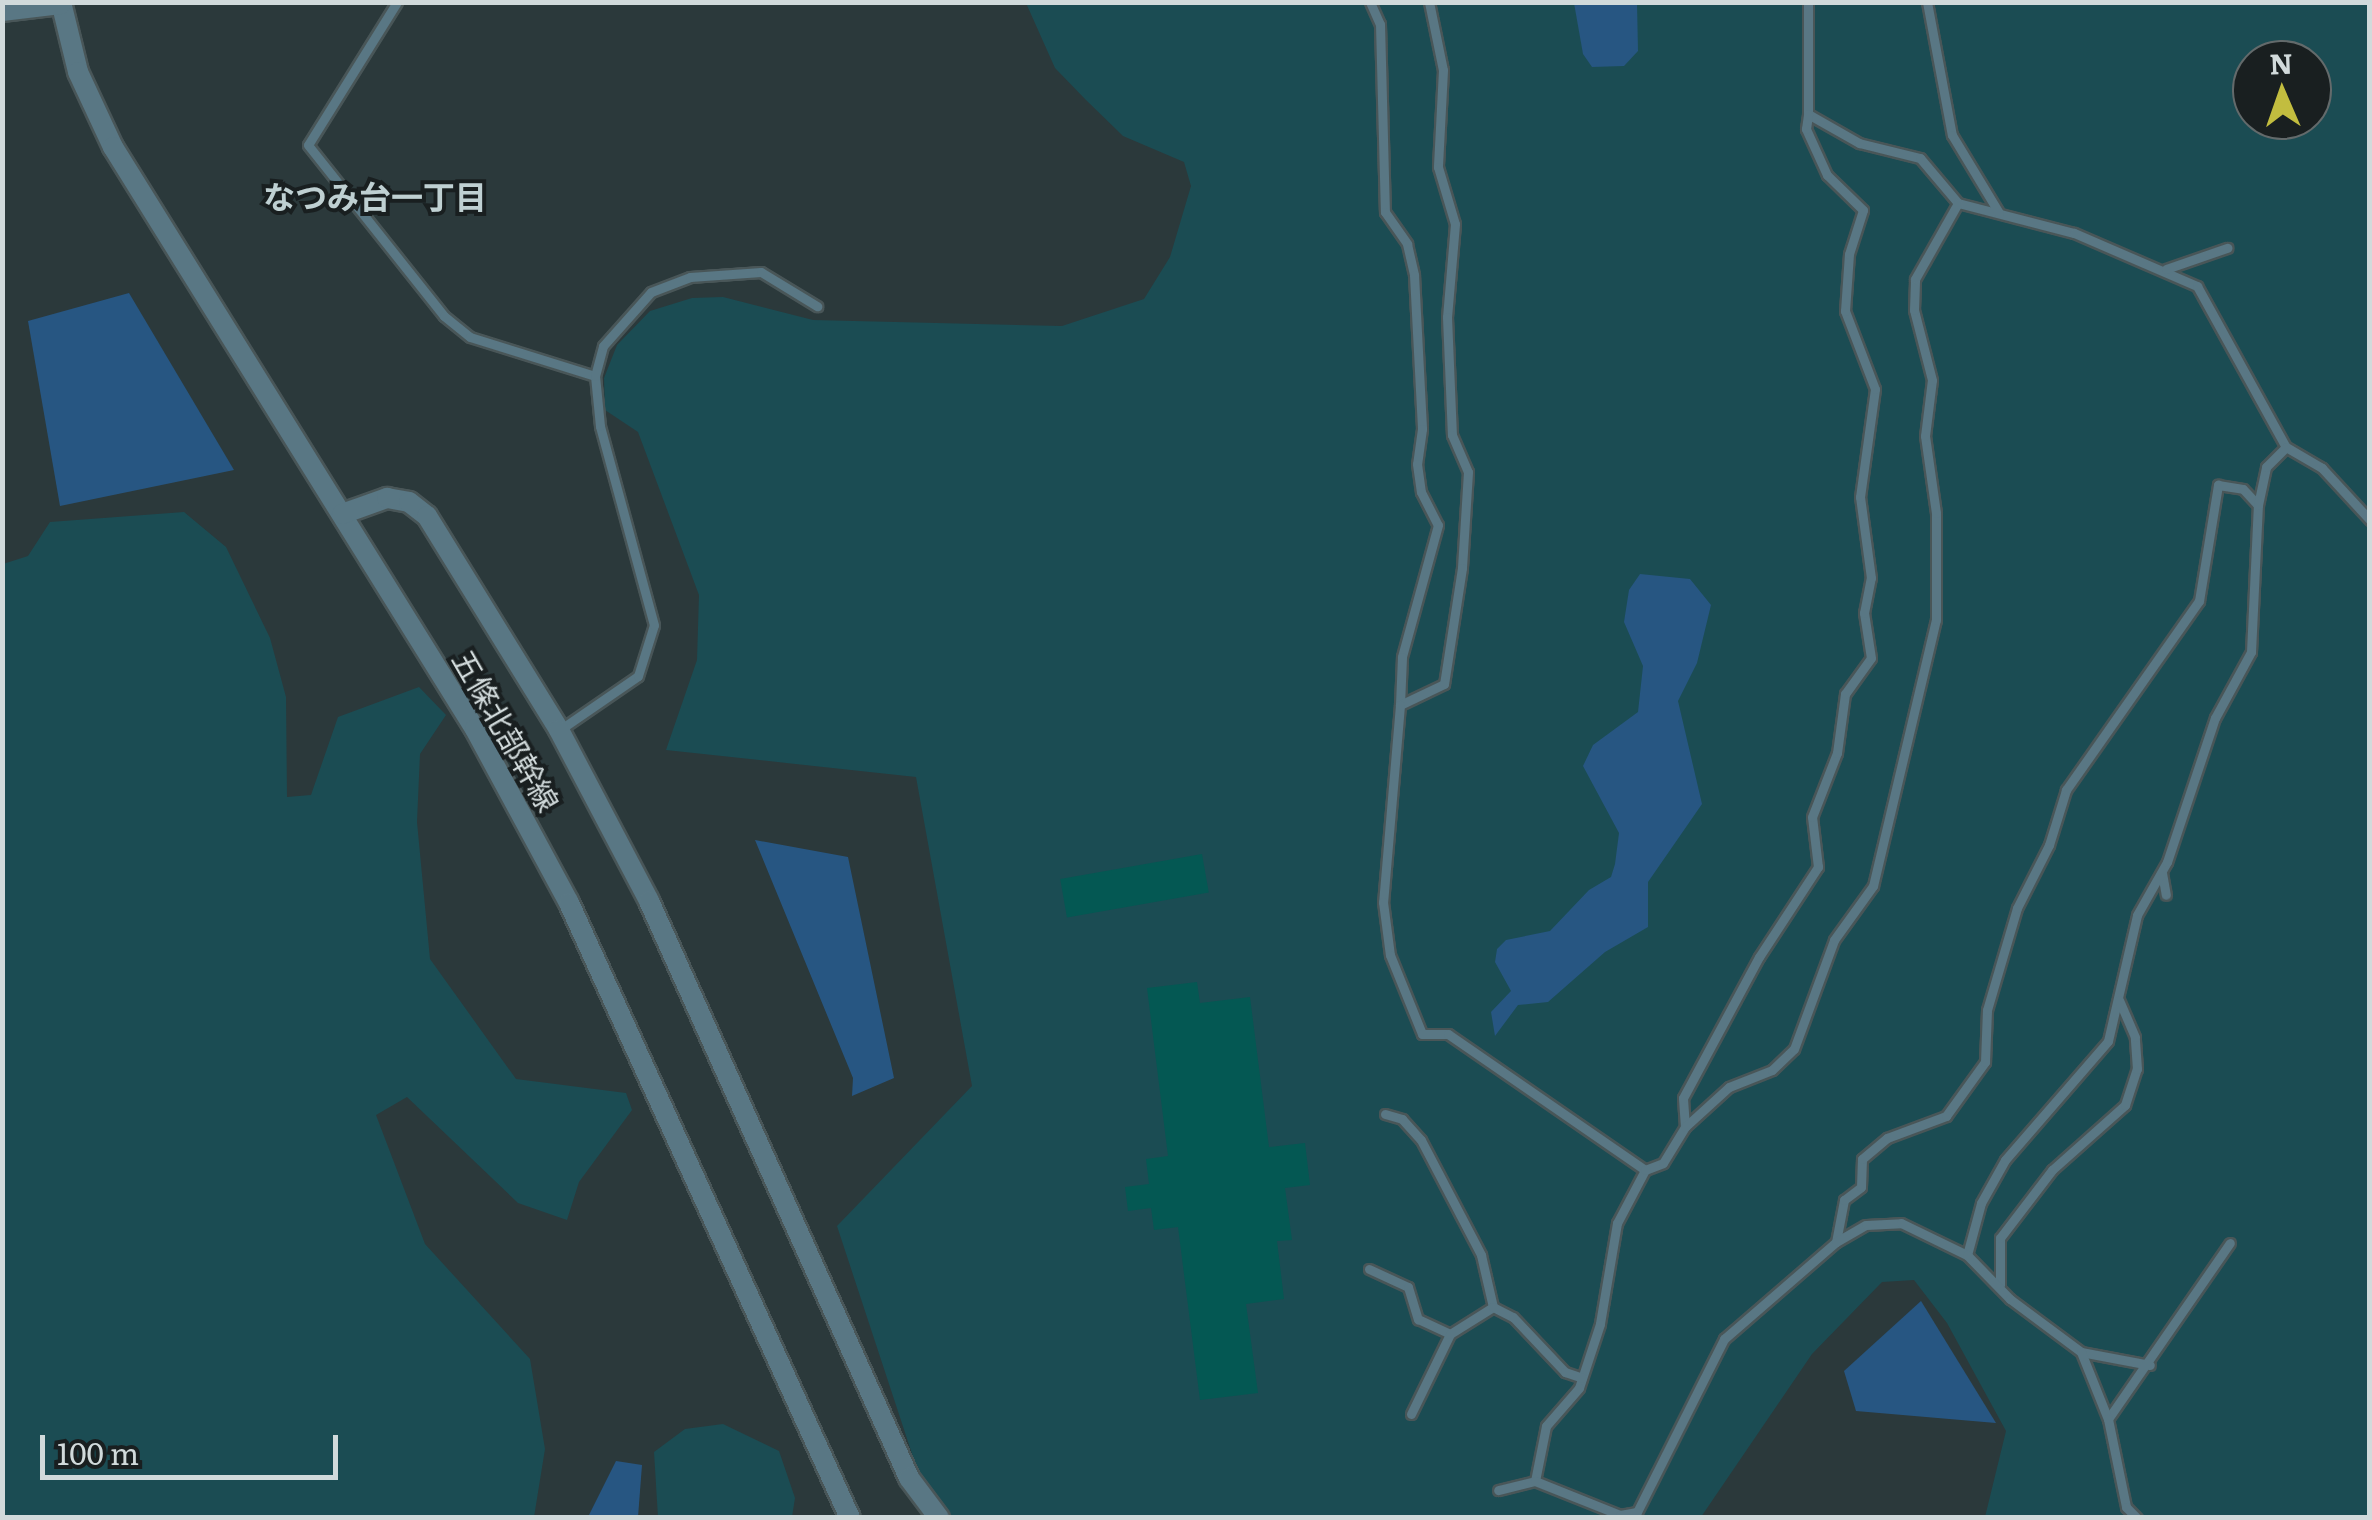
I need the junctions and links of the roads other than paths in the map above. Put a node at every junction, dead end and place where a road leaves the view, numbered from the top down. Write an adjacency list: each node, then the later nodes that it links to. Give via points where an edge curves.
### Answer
1 (397, 2): 14 (lane, via 308,145 444,316 470,337)
2 (1370, 2): 19 (lane, via 1380,24 1385,212 1407,244 1414,275 1422,429 1417,464 1421,492 1438,525 1402,657)
3 (1429, 2): 19 (lane, via 1443,70 1438,166 1455,224 1447,317 1452,436 1468,472 1444,684)
4 (1808, 2): 8 (lane)
5 (1927, 2): 10 (lane, via 1952,136)
6 (61, 4): 7 (street); 17 (street, 五條北部幹線, via 78,72 112,148)
7 (2, 11)
8 (1808, 114): 9 (lane, via 1846,138 1920,158); 25 (lane, via 1806,129 1828,175 1863,210 1848,254 1845,311 1875,389 1860,497 1871,578 1864,614 1871,658 1845,694 1837,753 1812,816 1818,867 1759,957 1683,1098)
9 (1958, 203): 10 (lane); 25 (lane, via 1915,279 1914,310 1932,380 1925,436 1936,513 1936,620 1883,853 1873,886 1834,940 1794,1049 1772,1070 1729,1088)
10 (1999, 213): 12 (lane)
11 (2227, 248): 12 (lane)
12 (2166, 269): 15 (lane, via 2197,286)
13 (817, 306): 14 (lane, via 761,272 672,281 618,326 603,346)
14 (595, 376): 20 (lane, via 600,426 654,625 638,676)
15 (2286, 447): 16 (lane, via 2266,467); 18 (lane, via 2322,468)
16 (2258, 505): 21 (lane, via 2250,652 2215,718); 27 (lane, via 2243,489 2218,486 2200,601 2066,790 2049,845 2017,908 1986,1010 1985,1062 1946,1116 1888,1138 1862,1159 1860,1187 1844,1200)
17 (342, 514): 20 (street, via 387,498 409,502 427,516); 41 (street, 五條北部幹線, via 475,729 569,903)
18 (2370, 520)
19 (1400, 705): 26 (lane, via 1383,902 1390,954 1422,1034 1448,1034)
20 (560, 730): 42 (street, via 649,901 909,1478)
21 (2162, 872): 22 (lane); 23 (lane, via 2137,915)
22 (2166, 895)
23 (2118, 1000): 29 (lane, via 2108,1040 2090,1066 2005,1160 1981,1203); 31 (lane, via 2135,1037 2136,1068 2125,1105 2052,1170 2000,1238 1995,1255)
24 (1385, 1114): 32 (lane, via 1421,1140 1480,1256)
25 (1685, 1127): 26 (lane, via 1677,1149)
26 (1645, 1170): 36 (lane, via 1617,1222 1600,1324)
27 (1836, 1242): 29 (lane, via 1866,1225 1900,1223); 39 (lane, via 1724,1339 1637,1512 1620,1515)
28 (2230, 1243): 35 (lane)
29 (1966, 1255): 31 (lane)
30 (1369, 1269): 33 (lane, via 1408,1288 1418,1319)
31 (2002, 1291): 34 (lane)
32 (1493, 1307): 33 (lane); 36 (lane, via 1513,1318 1565,1372)
33 (1450, 1334): 37 (lane)
34 (2081, 1352): 35 (lane); 38 (lane)
35 (2150, 1364): 38 (lane)
36 (1582, 1378): 39 (lane, via 1546,1426)
37 (1411, 1414)
38 (2108, 1419): 43 (lane, via 2126,1507)
39 (1534, 1481): 40 (lane)
40 (1498, 1490)
41 (850, 1518)
42 (939, 1518)
43 (2138, 1518)

